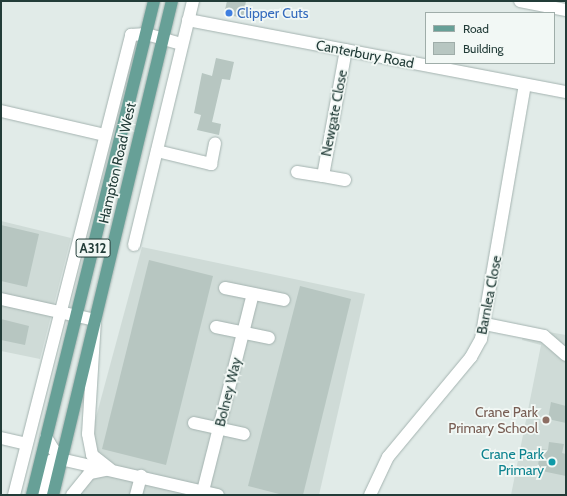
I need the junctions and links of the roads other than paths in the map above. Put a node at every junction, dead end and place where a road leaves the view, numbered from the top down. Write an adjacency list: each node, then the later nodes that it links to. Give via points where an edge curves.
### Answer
1 (154, 1): 7 (main road, Hampton Road West / A312)
2 (172, 1): 8 (main road, Hampton Road West / A312)
3 (193, 1): 6 (street)
4 (520, 1): 5 (street)
5 (566, 10)
6 (188, 20): 9 (street); 10 (street, Canterbury Road)
7 (146, 34): 8 (street); 14 (street, Hampton Road West, via 131,35); 26 (main road, Hampton Road West / A312)
8 (162, 38): 9 (street); 27 (main road, Hampton Road West / A312)
9 (182, 44): 16 (street)
10 (346, 50): 11 (street, Canterbury Road); 18 (street, Newgate Close)
11 (526, 85): 12 (street, Canterbury Road); 28 (street, Barnlea Close)
12 (566, 92)
13 (1, 111): 14 (street)
14 (105, 135): 25 (street, Hampton Road West)
15 (215, 143): 16 (street, via 211,164)
16 (157, 151): 20 (street)
17 (297, 172): 18 (street, Newgate Close)
18 (323, 176): 19 (street, Newgate Close)
19 (345, 180)
20 (134, 245)
21 (225, 288): 22 (street)
22 (252, 294): 24 (street); 30 (street, Bolney Way)
23 (1, 299): 25 (street)
24 (284, 300)
25 (60, 312): 26 (street); 38 (street, Hampton Road West)
26 (76, 316): 27 (street); 36 (main road, Hampton Road West / A312)
27 (95, 320): 39 (main road, Hampton Road West / A312); 40 (street, via 88,434 92,455)
28 (485, 324): 32 (street, via 544,336); 50 (street, Barnlea Close, via 481,339 471,357 388,457)
29 (216, 327): 30 (street)
30 (243, 333): 31 (street); 34 (street, Bolney Way)
31 (269, 338)
32 (566, 355)
33 (194, 423): 34 (street)
34 (219, 428): 35 (street); 42 (street, Bolney Way)
35 (244, 434)
36 (46, 437): 39 (street, via 52,449); 44 (main road, Hampton Road West / A312)
37 (1, 438): 38 (street)
38 (26, 444): 43 (street, Hampton Road West)
39 (63, 459): 40 (street); 45 (street, via 51,461); 46 (main road, Hampton Road West / A312)
40 (110, 469): 41 (street); 47 (street, via 90,473)
41 (141, 476): 42 (street); 48 (street)
42 (203, 491): 49 (street)
43 (14, 495)
44 (32, 495)
45 (42, 495)
46 (53, 495)
47 (72, 495)
48 (136, 495)
49 (218, 495)
50 (370, 495)

